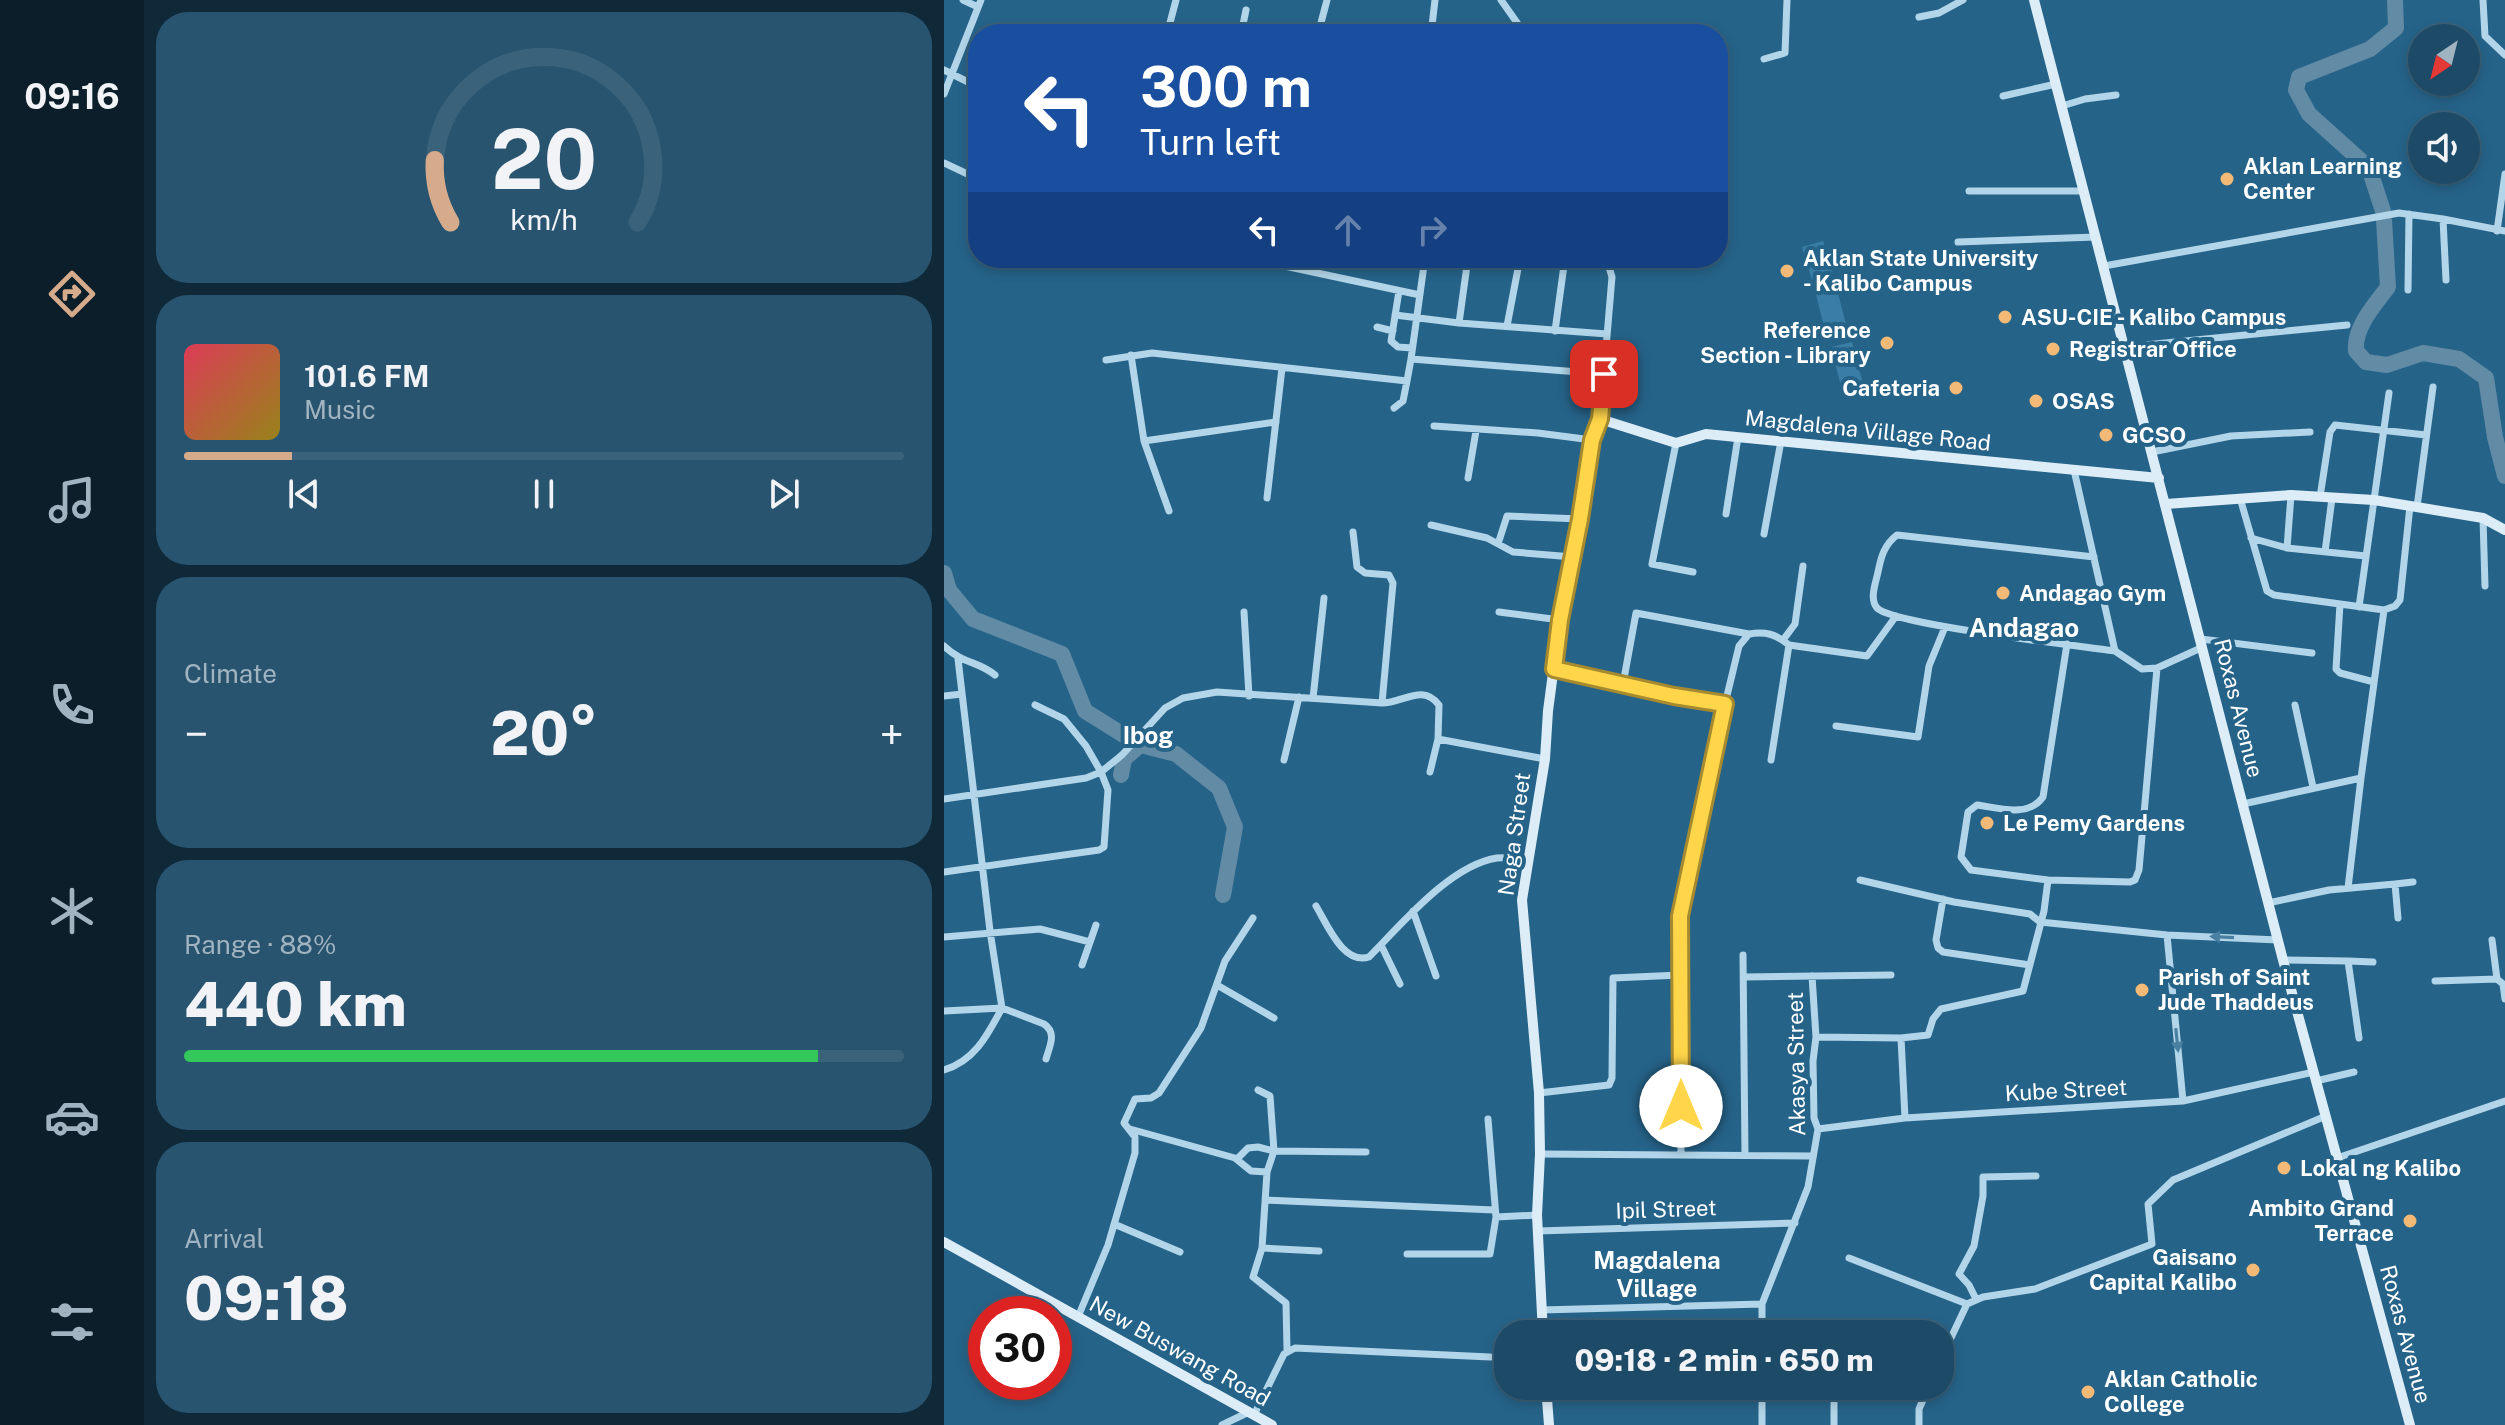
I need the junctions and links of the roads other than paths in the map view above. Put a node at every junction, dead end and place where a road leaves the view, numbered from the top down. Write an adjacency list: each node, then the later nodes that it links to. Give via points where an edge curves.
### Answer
1 (963, 0): 10 (street)
2 (1176, 0): 14 (street)
3 (1327, 0): 16 (street)
4 (1435, 0): 17 (street)
5 (1501, 0): 18 (street)
6 (1787, 0): 21 (street, via 1785,53)
7 (1963, 0): 12 (street)
8 (2034, 0): 24 (street, Roxas Avenue)
9 (2483, 0): 20 (street, via 2485,36)
10 (980, 4): 13 (street)
11 (1246, 10): 15 (street)
12 (1919, 17)
13 (970, 24)
14 (1170, 24)
15 (1243, 24)
16 (1321, 24)
17 (1432, 24)
18 (1518, 24)
19 (968, 29): 22 (street)
20 (2505, 55)
21 (1764, 59)
22 (947, 72): 23 (street); 25 (street)
23 (968, 82)
24 (2056, 84): 27 (street); 28 (street, Roxas Avenue)
25 (944, 94)
26 (2116, 95): 28 (street)
27 (2003, 96)
28 (2062, 106): 33 (street, Roxas Avenue)
29 (944, 163): 30 (street)
30 (968, 174)
31 (2505, 174): 36 (street)
32 (1969, 191): 33 (street)
33 (2084, 191): 37 (street, Roxas Avenue)
34 (2409, 214): 35 (street); 39 (street); 47 (street)
35 (2443, 219): 36 (street); 46 (street)
36 (2501, 231)
37 (2096, 237): 38 (street); 39 (street, Roxas Avenue)
38 (1958, 242)
39 (2104, 266): 59 (street, Roxas Avenue)
40 (1301, 268): 48 (street)
41 (1424, 268): 49 (street)
42 (1467, 268): 52 (street)
43 (1518, 268): 54 (street)
44 (1564, 268): 57 (street)
45 (1609, 268): 58 (street)
46 (2446, 280)
47 (2408, 290)
48 (1399, 291): 49 (street); 50 (street)
49 (1420, 295): 51 (street)
50 (1395, 315): 51 (street); 56 (street)
51 (1418, 319): 52 (street); 60 (street)
52 (1459, 323): 54 (street)
53 (2347, 325): 59 (street)
54 (1507, 326): 57 (street)
55 (1377, 327): 56 (street)
56 (1393, 331): 60 (street, via 1393,345)
57 (1555, 331): 58 (street)
58 (1607, 334): 65 (street)
59 (2125, 347): 82 (street, Roxas Avenue)
60 (1412, 348): 62 (street)
61 (1131, 355): 63 (street); 64 (street); 79 (street)
62 (1411, 359): 65 (street); 66 (street)
63 (1106, 360)
64 (1282, 368): 66 (street); 71 (street)
65 (1604, 374): 70 (street)
66 (1407, 381): 69 (street, via 1403,401)
67 (2433, 387): 76 (street)
68 (2389, 393): 73 (street)
69 (1394, 408)
70 (1600, 419): 78 (street); 81 (street, Magdalena Village Road)
71 (1276, 422): 79 (street); 88 (street)
72 (1434, 426): 74 (street)
73 (2384, 430): 76 (street); 87 (street, via 2332,428); 91 (street)
74 (1476, 431): 78 (street); 84 (street)
75 (2310, 432): 82 (street, via 2231,436)
76 (2426, 435): 93 (street)
77 (1738, 437): 80 (street, Magdalena Village Road); 81 (street, Magdalena Village Road, via 1706,434); 95 (street)
78 (1592, 440): 97 (street, Naga Street)
79 (1144, 441): 94 (street)
80 (1781, 441): 83 (street, Magdalena Village Road); 101 (street)
81 (1676, 443): 110 (street, via 1652,564)
82 (2152, 452): 85 (street, Roxas Avenue)
83 (2074, 470): 85 (street, Magdalena Village Road); 108 (street)
84 (1468, 478)
85 (2159, 478): 92 (street, Roxas Avenue)
86 (2291, 495): 87 (street); 89 (street); 104 (street)
87 (2320, 497): 90 (street)
88 (1267, 498)
89 (2240, 498): 92 (street); 102 (street)
90 (2332, 498): 91 (street); 105 (street)
91 (2374, 500): 93 (street); 106 (street)
92 (2166, 504): 123 (street, Roxas Avenue)
93 (2413, 506): 96 (street); 115 (street, via 2400,600)
94 (1169, 511)
95 (1726, 514)
96 (2483, 518): 99 (street); 111 (street)
97 (1580, 519): 103 (street, via 1507,516); 107 (street, Naga Street)
98 (1431, 525): 103 (street)
99 (2505, 530)
100 (1353, 532): 139 (street, via 1357,567 1389,575 1393,583)
101 (1764, 534)
102 (2251, 538): 104 (street); 113 (street, via 2270,593)
103 (1498, 544): 107 (street, via 1513,552)
104 (2287, 548): 105 (street)
105 (2325, 552): 106 (street)
106 (2366, 556): 114 (street)
107 (1573, 557): 119 (street, Naga Street)
108 (2094, 557): 118 (street, via 1897,535 1886,545 1874,593 1879,610); 126 (street)
109 (1803, 566): 122 (street, via 1795,624)
110 (1693, 572)
111 (2485, 586)
112 (1324, 598): 138 (street)
113 (2340, 604): 114 (street); 132 (street, via 2336,669)
114 (2359, 607): 115 (street)
115 (2384, 610): 132 (street)
116 (1244, 612): 136 (street)
117 (1499, 612): 119 (street)
118 (1896, 616): 120 (street); 122 (street, via 1867,656)
119 (1560, 620): 130 (street, Naga Street)
120 (1945, 627): 124 (street); 143 (street, via 1929,666 1918,737)
121 (1749, 634): 122 (street, via 1763,632); 133 (street, via 1636,613); 140 (street, via 1739,646)
122 (1786, 643): 147 (street)
123 (2202, 643): 127 (street); 129 (street); 154 (street, Roxas Avenue)
124 (2067, 644): 126 (street); 159 (street, via 2043,797 2022,811 1972,807 1961,857 1971,870)
125 (944, 646): 128 (street)
126 (2115, 651): 129 (street, via 2142,669)
127 (2312, 653)
128 (958, 659): 131 (street); 134 (street)
129 (2157, 668): 159 (street, via 2138,875 2125,883)
130 (1554, 669): 133 (street); 145 (street, Naga Street)
131 (995, 675)
132 (2374, 682): 150 (street)
133 (1623, 684): 140 (street)
134 (962, 694): 135 (street); 152 (street)
135 (944, 696)
136 (1249, 696): 137 (street); 148 (street, via 1217,692 1183,698 1165,708)
137 (1299, 697): 138 (street); 146 (street)
138 (1313, 698): 139 (street)
139 (1382, 703): 144 (street, via 1415,695 1432,697 1439,705)
140 (1725, 704): 184 (street, via 1680,916)
141 (1035, 705): 148 (street, via 1064,719)
142 (2295, 705): 151 (street)
143 (1836, 726)
144 (1438, 739): 145 (street); 149 (street)
145 (1545, 759): 155 (street, Naga Street)
146 (1284, 760)
147 (1771, 760)
148 (1101, 772): 152 (street); 156 (street, via 1108,790 1104,847)
149 (1430, 772)
150 (2361, 778): 151 (street); 162 (street)
151 (2313, 787): 154 (street)
152 (974, 794): 153 (street); 156 (street)
153 (944, 799)
154 (2243, 804): 164 (street, Roxas Avenue)
155 (1529, 858): 166 (street, via 1496,858 1474,867); 205 (street, Naga Street, via 1522,900)
156 (982, 867): 157 (street); 171 (street)
157 (944, 872)
158 (1860, 880): 163 (street)
159 (2048, 880): 169 (street)
160 (2413, 882): 161 (street)
161 (2395, 884): 162 (street); 168 (street)
162 (2348, 888): 164 (street)
163 (1943, 899): 169 (street, via 2030,914); 183 (street, via 1936,940 1943,952)
164 (2268, 903): 174 (street, Roxas Avenue)
165 (1316, 906): 177 (street, via 1351,956 1362,960)
166 (1413, 911): 177 (street); 186 (street)
167 (1253, 918): 192 (street, via 1225,961)
168 (2398, 918)
169 (2040, 922): 172 (street); 183 (street)
170 (1096, 925): 176 (street)
171 (990, 931): 173 (street); 176 (street, via 1040,929); 194 (street)
172 (2167, 935): 174 (street, one-way to 172); 206 (street, one-way to 206)
173 (944, 937)
174 (2278, 940): 179 (street, Roxas Avenue)
175 (2492, 940): 189 (street)
176 (1090, 942): 182 (street)
177 (1381, 945): 191 (street)
178 (1743, 955): 188 (street)
179 (2283, 960): 180 (street); 203 (street, Roxas Avenue)
180 (2348, 961): 181 (street); 199 (street)
181 (2373, 962)
182 (1082, 965)
183 (2030, 965): 198 (street, via 2023,991 1941,1009 1928,1035)
184 (1680, 975): 205 (street, via 1613,978 1609,1085); 216 (street)
185 (1891, 975): 187 (street)
186 (1436, 976)
187 (1812, 976): 188 (street); 197 (street, Akasya Street)
188 (1744, 977): 217 (street)
189 (2497, 979): 190 (street); 193 (street)
190 (2435, 981)
191 (1400, 984)
192 (1217, 985): 196 (street); 211 (street, via 1201,1028 1159,1093 1131,1101 1124,1121)
193 (2505, 999)
194 (1002, 1008): 195 (street); 200 (street, via 1049,1027 1052,1038); 201 (street, via 974,1054)
195 (944, 1011)
196 (1274, 1018)
197 (1816, 1037): 198 (street); 212 (street, Akasya Street)
198 (1901, 1038): 209 (street)
199 (2359, 1038)
200 (1046, 1059)
201 (944, 1070)
202 (2354, 1072): 203 (street, Kube Street)
203 (2315, 1076): 206 (street, Kube Street); 208 (street, Roxas Avenue)
204 (1258, 1090): 213 (street, via 1270,1096)
205 (1539, 1093): 215 (street, Naga Street)
206 (2183, 1101): 209 (street, Kube Street)
207 (2505, 1101): 219 (street)
208 (2326, 1116): 219 (street, Roxas Avenue); 235 (street, via 2173,1180 2148,1204 2152,1244 2035,1289)
209 (1905, 1118): 212 (street, Kube Street)
210 (1488, 1119): 224 (street)
211 (1128, 1129): 220 (street); 227 (street, via 1135,1137 1135,1153)
212 (1818, 1129): 218 (street, Akasya Street)
213 (1274, 1151): 214 (street); 220 (street, via 1248,1148); 221 (street)
214 (1366, 1152)
215 (1540, 1154): 216 (street); 225 (street, Naga Street)
216 (1681, 1154): 217 (street)
217 (1745, 1155): 218 (street)
218 (1812, 1156): 226 (street, Akasya Street)
219 (2337, 1158): 256 (street, Roxas Avenue)
220 (1237, 1159): 221 (street, via 1251,1171)
221 (1267, 1172): 223 (street)
222 (2036, 1176): 235 (street, via 1983,1177 1974,1246 1959,1274)
223 (1267, 1200): 224 (street); 230 (street)
224 (1495, 1214): 225 (street); 233 (street, via 1490,1254)
225 (1537, 1215): 228 (street, Naga Street)
226 (1795, 1223): 228 (street, Ipil Street); 236 (street, Akasya Street)
227 (1114, 1224): 232 (street); 239 (street)
228 (1538, 1231): 238 (street, Naga Street)
229 (944, 1242): 239 (street, New Buswang Road)
230 (1262, 1248): 231 (street); 243 (street, via 1253,1277 1286,1303)
231 (1319, 1251)
232 (1180, 1252)
233 (1407, 1254)
234 (1849, 1258): 237 (street)
235 (1976, 1299): 237 (street)
236 (1762, 1304): 238 (street); 241 (street, Akasya Street)
237 (1967, 1304): 242 (street)
238 (1542, 1310): 240 (street, Naga Street)
239 (1078, 1317): 249 (street, New Buswang Road)
240 (1542, 1320)
241 (1762, 1320)
242 (1954, 1331)
243 (1287, 1350): 244 (street); 249 (street)
244 (1490, 1357)
245 (1548, 1400): 252 (street)
246 (1762, 1400): 253 (street)
247 (1834, 1400): 254 (street)
248 (1923, 1400): 255 (street)
249 (1252, 1414): 250 (street); 251 (street, New Buswang Road)
250 (1222, 1425)
251 (1272, 1425)
252 (1549, 1425)
253 (1762, 1425)
254 (1834, 1425)
255 (1919, 1425)
256 (2410, 1425)

